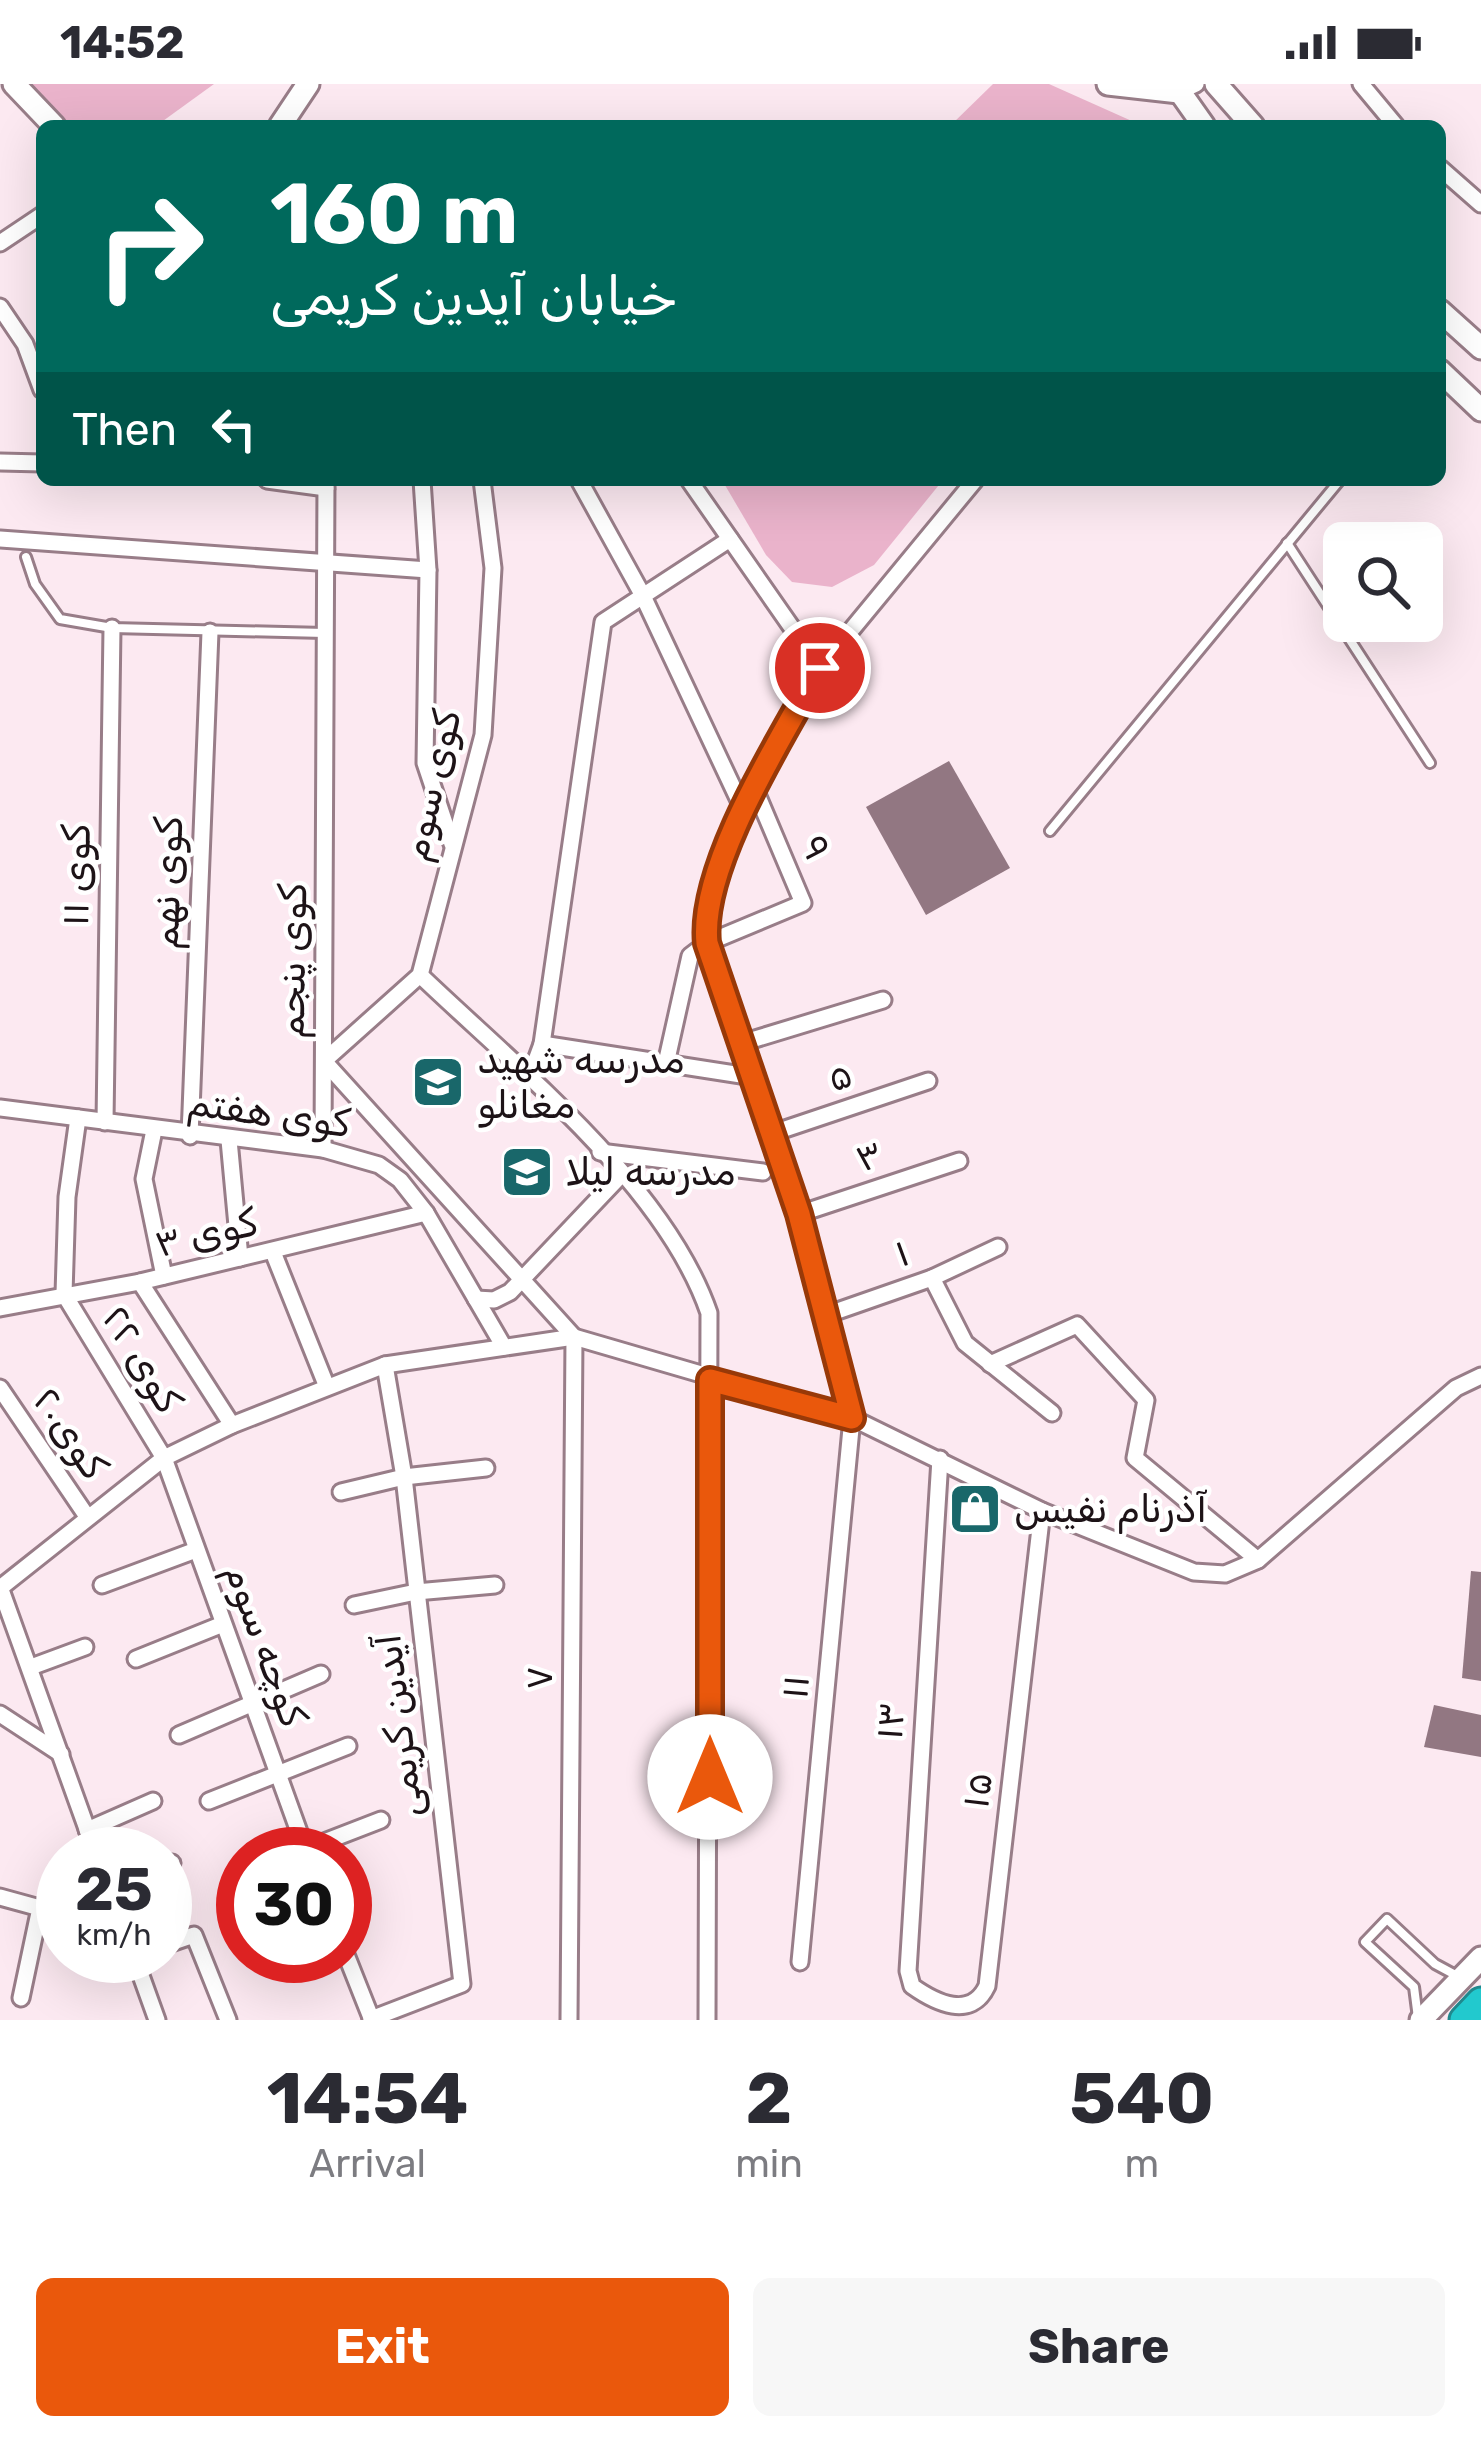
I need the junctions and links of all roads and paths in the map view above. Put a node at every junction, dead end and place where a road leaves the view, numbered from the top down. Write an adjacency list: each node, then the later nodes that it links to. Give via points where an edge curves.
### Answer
1 (14, 84): 7 (main road)
2 (308, 84): 8 (main road)
3 (1108, 84): 6 (main road)
4 (1216, 84): 10 (main road)
5 (1361, 84): 11 (street)
6 (1184, 87): 9 (main road)
7 (48, 120)
8 (284, 120)
9 (1201, 120)
10 (1247, 120)
11 (1391, 120)
12 (1446, 173): 13 (street)
13 (1481, 204)
14 (36, 219): 15 (street)
15 (0, 242)
16 (0, 307): 19 (street)
17 (1446, 316): 20 (main road)
18 (36, 340): 19 (street)
19 (25, 344): 21 (street)
20 (1481, 348)
21 (36, 374)
22 (1446, 376): 23 (main road)
23 (1481, 410)
24 (0, 463): 25 (street)
25 (36, 463)
26 (326, 486): 37 (street, کوی پنجم)
27 (422, 486): 38 (street)
28 (483, 486): 48 (street, کوی سوم, via 493,568 483,735)
29 (582, 486): 39 (street)
30 (693, 486): 33 (street)
31 (970, 486): 43 (street)
32 (1335, 486): 35 (lane)
33 (730, 538): 39 (street); 43 (street)
34 (0, 539): 37 (street)
35 (1287, 543): 44 (lane); 47 (lane)
36 (26, 557): 40 (lane, via 60,620)
37 (328, 562): 38 (street); 42 (street, کوی پنجم)
38 (428, 570): 48 (street, via 425,763)
39 (642, 594): 46 (street); 53 (street, via 603,622)
40 (112, 628): 41 (lane); 63 (street, کوی ۱۱)
41 (210, 632): 42 (lane); 66 (street, کوی نهم)
42 (327, 633): 55 (street, کوی پنجم)
43 (820, 668): 45 (street)
44 (1430, 763)
45 (754, 787): 46 (street); 49 (street, ۹, via 803,903)
46 (744, 812): 49 (street, via 704,911)
47 (1050, 831)
48 (452, 844): 50 (street, کوی سوم)
49 (707, 943): 52 (street, ۱۱); 54 (street, via 690,956)
50 (420, 974): 55 (street); 57 (street)
51 (883, 1000): 52 (street)
52 (745, 1042): 56 (street, ۱۱)
53 (542, 1044): 54 (street); 57 (street)
54 (667, 1059): 56 (street)
55 (324, 1061): 59 (street, کوی پنجم); 61 (street)
56 (754, 1077): 65 (street, ۱۱)
57 (529, 1079): 69 (street)
58 (928, 1081): 65 (street, ۵)
59 (360, 1100): 61 (street, via 339,1099); 79 (street, کوی پنجم)
60 (0, 1108): 62 (street, کوی هفتم)
61 (324, 1117): 68 (street)
62 (78, 1118): 63 (street, کوی هفتم); 82 (street)
63 (105, 1122): 64 (street, کوی هفتم)
64 (154, 1130): 66 (street, کوی هفتم); 78 (street, via 144,1179)
65 (773, 1133): 74 (street, ۱۱)
66 (190, 1136): 67 (street, کوی هفتم)
67 (229, 1140): 68 (street, کوی هفتم); 77 (street)
68 (323, 1149): 73 (street, کوی هفتم, via 379,1165)
69 (599, 1151): 71 (street); 72 (street)
70 (959, 1161): 74 (street, ۳)
71 (763, 1172)
72 (621, 1175): 79 (street); 91 (street, via 693,1266 709,1313)
73 (426, 1213): 76 (street, کوی ۳); 83 (street, کوی هفتم)
74 (799, 1214): 85 (street, ۱۱)
75 (998, 1246): 80 (street, ۱)
76 (273, 1252): 77 (street, کوی ۳); 92 (street)
77 (241, 1258): 78 (street, کوی ۳)
78 (164, 1276): 81 (street, کوی ۳)
79 (518, 1277): 83 (street, via 502,1297); 86 (street, کوی پنجم)
80 (932, 1278): 85 (street, ۱); 88 (street, via 964,1343)
81 (140, 1282): 82 (street, کوی ۳); 96 (street)
82 (64, 1294): 84 (street, کوی ۳); 97 (street, کوی ۲۲)
83 (476, 1299): 87 (street, کوی هفتم)
84 (0, 1308)
85 (826, 1315): 95 (street, ۱۱)
86 (574, 1337): 87 (street); 91 (street); 142 (street, ۷)
87 (504, 1347): 89 (street)
88 (990, 1364): 94 (street); 105 (street, via 1077,1325 1146,1400 1136,1458)
89 (385, 1365): 92 (street); 100 (street, آیدین کریمی)
90 (1481, 1376): 105 (street, via 1456,1388)
91 (710, 1380): 95 (street); 143 (street)
92 (327, 1387): 96 (street)
93 (0, 1388): 103 (street, کوی۲۰)
94 (1052, 1413)
95 (852, 1418): 98 (street); 132 (street, ۱۱)
96 (232, 1425): 97 (street)
97 (164, 1458): 103 (street); 104 (street, کوچه سوم)
98 (940, 1459): 102 (street); 136 (street, ۱۳)
99 (486, 1468): 100 (street)
100 (404, 1477): 101 (street); 109 (street, آیدین کریمی)
101 (341, 1492)
102 (1042, 1511): 105 (street, via 1194,1572 1225,1574); 136 (street, ۱۵, via 987,1986 970,2006 947,2005)
103 (86, 1515): 108 (street)
104 (196, 1550): 106 (street); 111 (street, کوچه سوم)
105 (1258, 1560)
106 (102, 1586)
107 (495, 1586): 109 (street)
108 (0, 1588): 114 (street)
109 (416, 1592): 110 (street); 139 (street, آیدین کریمی, via 462,1984)
110 (354, 1605)
111 (223, 1624): 113 (street); 116 (street, کوچه سوم)
112 (85, 1647): 114 (street)
113 (136, 1659)
114 (31, 1667): 120 (street)
115 (321, 1674): 116 (street)
116 (250, 1703): 118 (street); 121 (street, کوچه سوم)
117 (0, 1714): 120 (street)
118 (178, 1735)
119 (348, 1746): 121 (street)
120 (61, 1754): 125 (street)
121 (277, 1774): 123 (street); 127 (street, کوچه سوم)
122 (153, 1801): 126 (street)
123 (209, 1801)
124 (381, 1820): 128 (street)
125 (87, 1827)
126 (95, 1827)
127 (293, 1827)
128 (364, 1827)
129 (0, 1897): 137 (street, via 40,1908)
130 (192, 1936): 141 (street)
131 (1481, 1958): 133 (main road)
132 (800, 1962)
133 (1462, 1979): 144 (main road); 144 (lane, via 1388,1919 1365,1942 1414,1987)
134 (144, 1983): 140 (street)
135 (357, 1983): 139 (street)
136 (912, 1986)
137 (21, 1998)
138 (1481, 2002): 145 (highway)
139 (371, 2019)
140 (157, 2020)
141 (228, 2020)
142 (568, 2020)
143 (707, 2020)
144 (1420, 2020)
145 (1464, 2020)

